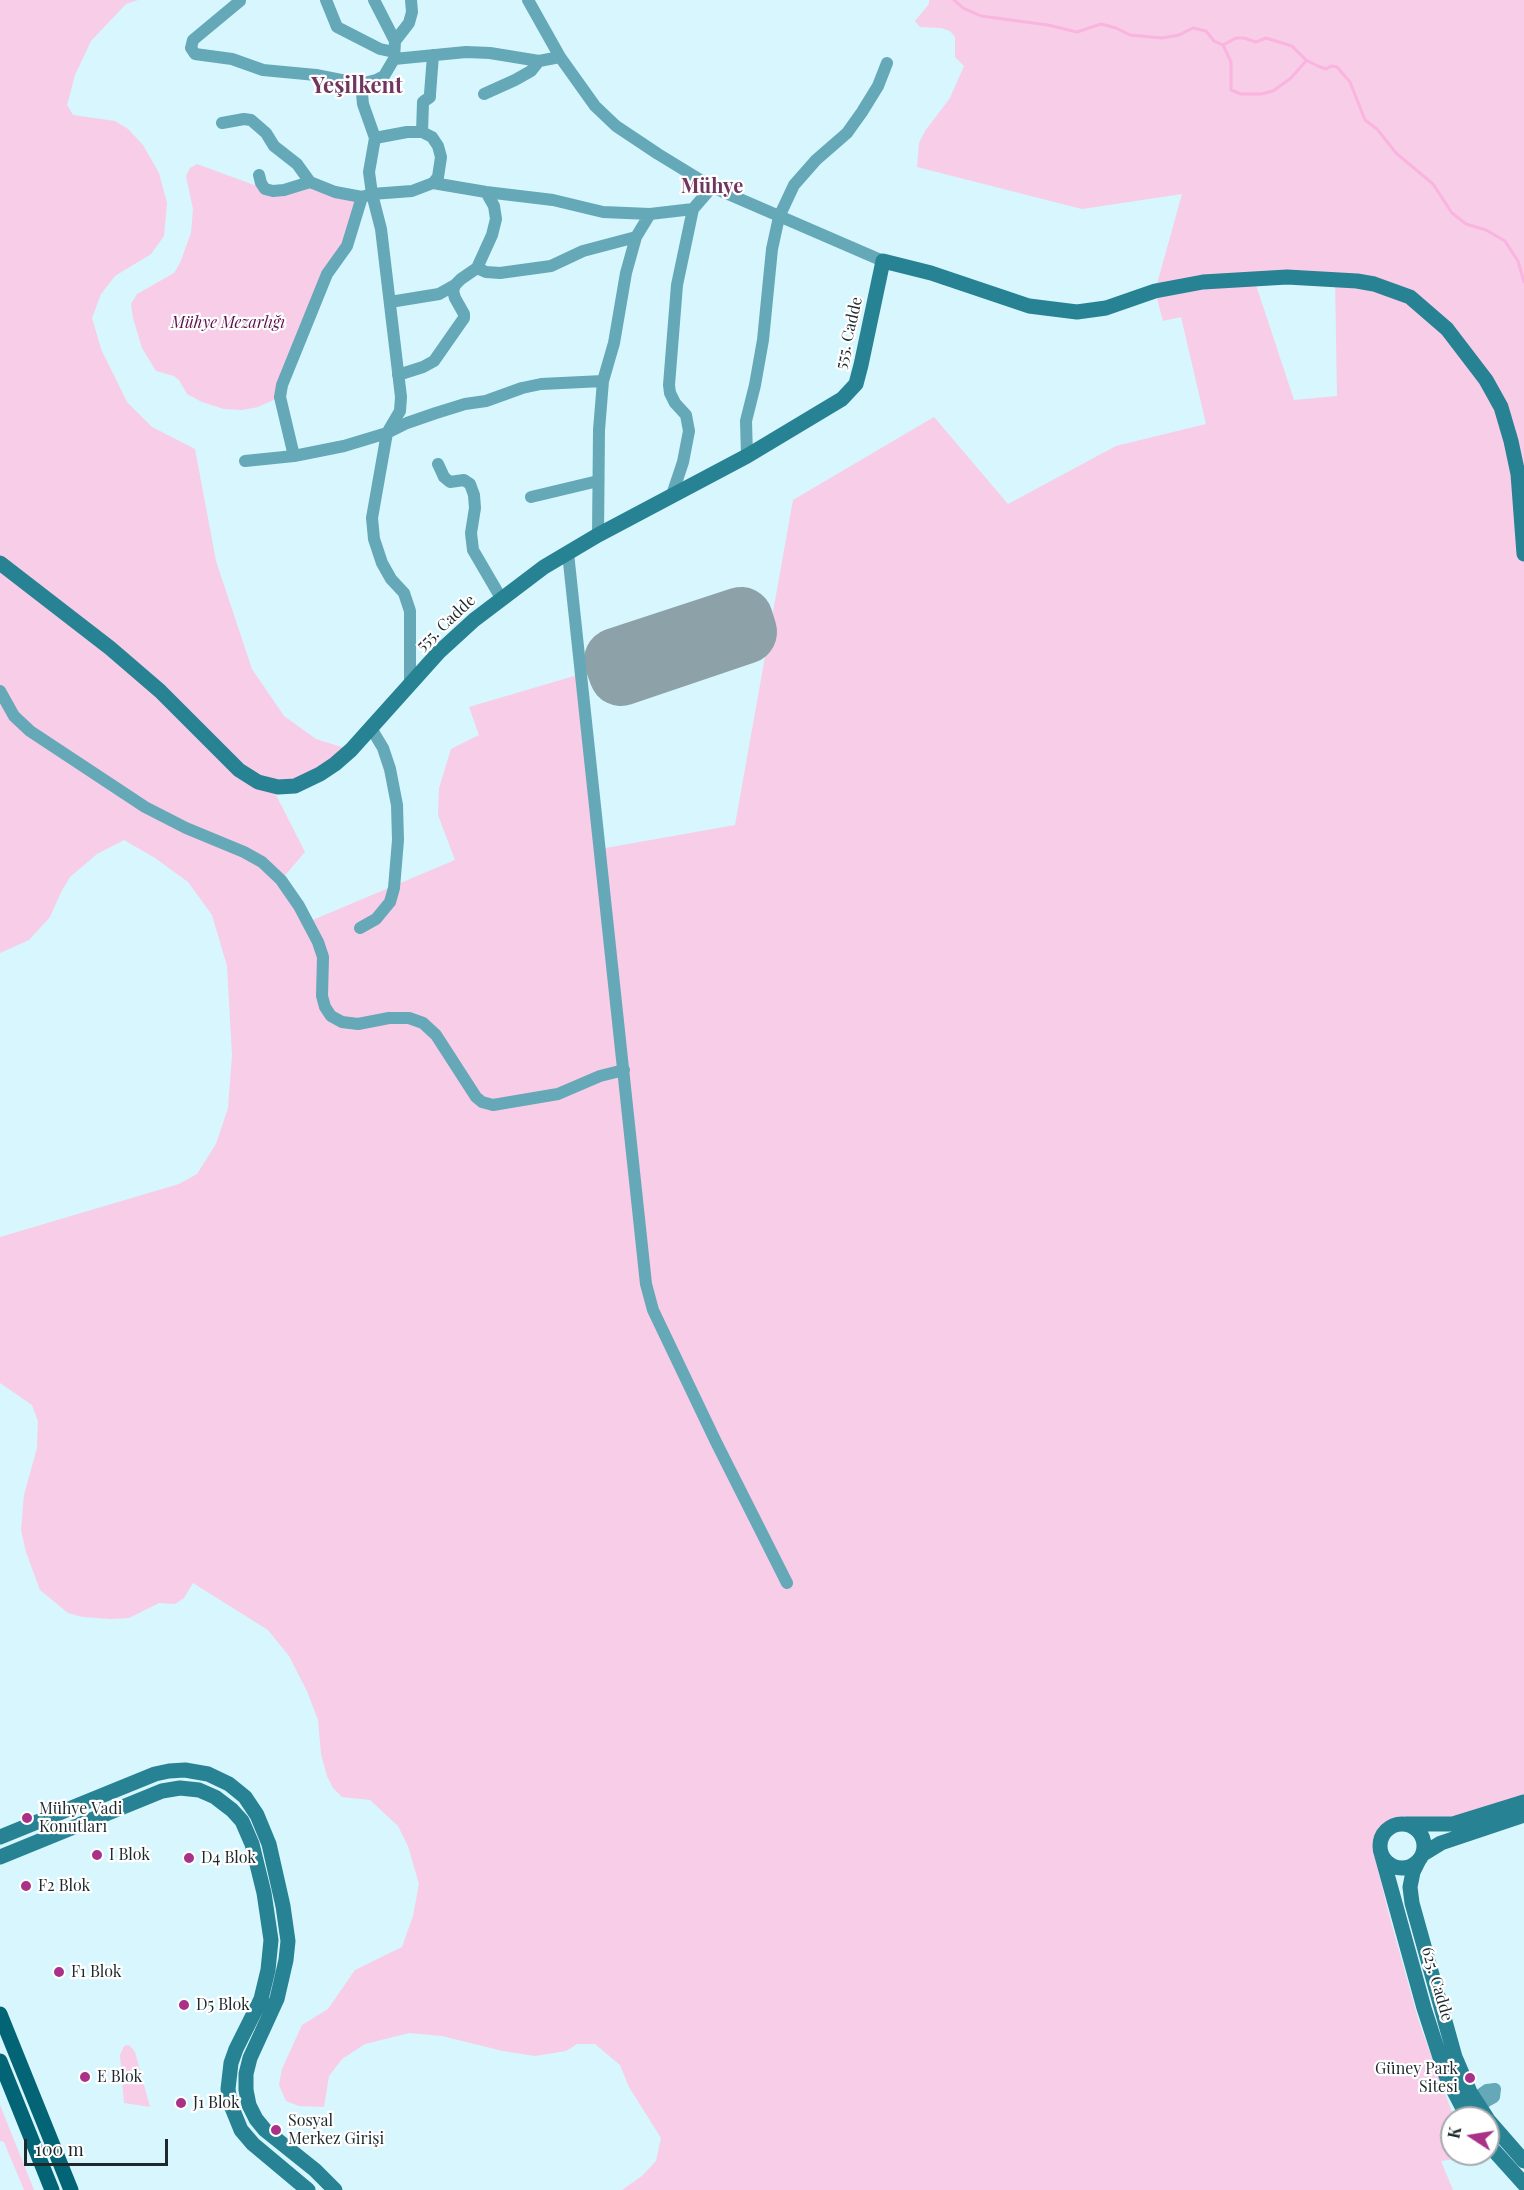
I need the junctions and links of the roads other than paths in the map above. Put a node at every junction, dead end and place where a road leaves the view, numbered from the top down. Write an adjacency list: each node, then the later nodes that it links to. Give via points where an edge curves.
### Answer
1 (326, 0): 6 (street, via 337,27 380,49)
2 (374, 0): 6 (street)
3 (411, 0): 6 (street, via 409,23)
4 (528, 0): 8 (street)
5 (240, 1): 11 (street, via 193,40 191,48 195,54 232,59 263,70)
6 (394, 50): 7 (street); 11 (street, via 384,76)
7 (433, 55): 9 (street, via 490,53); 14 (street, via 430,94 423,102)
8 (560, 57): 9 (street); 19 (street, via 595,105 616,126)
9 (539, 62): 12 (street, via 531,71)
10 (887, 63): 24 (street, via 862,112 847,133 794,185)
11 (361, 84): 15 (street, via 363,104)
12 (484, 94)
13 (222, 123): 17 (street, via 251,120)
14 (422, 132): 15 (street); 18 (street, via 438,146 440,166)
15 (375, 138): 21 (street)
16 (260, 175): 17 (street, via 265,189 273,191)
17 (310, 182): 21 (street, via 335,192)
18 (433, 183): 20 (street); 21 (street, via 412,191)
19 (711, 187): 22 (street); 24 (street)
20 (486, 192): 23 (street, via 554,200 603,212); 27 (street, via 496,219)
21 (367, 195): 29 (street, via 381,229); 33 (street, via 347,246 327,274 282,385 280,397)
22 (693, 209): 23 (street); 38 (street, via 677,285 669,384 675,403 686,415 689,431)
23 (650, 214): 25 (street)
24 (779, 217): 26 (street); 34 (street, via 763,340 746,421)
25 (636, 237): 27 (street, via 584,251 551,267 500,273); 31 (street)
26 (883, 261): 34 (street, 555. Cadde, via 856,384 842,399); 42 (street, via 1029,306 1077,312 1203,282 1287,277 1357,281 1410,297 1447,329 1486,380 1501,407 1518,474)
27 (477, 268): 28 (street)
28 (455, 285): 29 (street, via 439,294); 30 (street, via 455,298 464,314 457,329 434,361)
29 (390, 302): 30 (street)
30 (398, 375): 32 (street, via 400,411)
31 (603, 381): 32 (street, via 522,388 436,413); 37 (street)
32 (387, 433): 33 (street); 45 (street, via 372,518 382,563 404,593 410,611)
33 (294, 456): 35 (street)
34 (747, 456): 38 (street, 555. Cadde)
35 (245, 461)
36 (438, 464): 44 (street, via 450,482 464,480 470,484 474,502 473,550)
37 (598, 481): 39 (street); 40 (street)
38 (672, 495): 40 (street, 555. Cadde)
39 (531, 497)
40 (598, 536): 41 (street, 555. Cadde)
41 (568, 553): 44 (street, 555. Cadde); 49 (street)
42 (1524, 554)
43 (0, 563): 47 (street, 555. Cadde, via 118,655 239,770 258,782 295,786 320,774)
44 (501, 598): 45 (street, 555. Cadde)
45 (410, 682): 47 (street, 555. Cadde)
46 (0, 691): 49 (street, via 14,716 30,731 145,807 244,852 281,880 318,942 323,957 322,996 331,1016 358,1024 399,1018 423,1023 436,1035 476,1097 494,1105 558,1094)
47 (371, 728): 48 (street, via 390,769 398,811 398,840 390,902 376,920)
48 (360, 928)
49 (624, 1070): 50 (street, via 646,1284 653,1310)
50 (787, 1583)
51 (1524, 1802): 53 (street, via 1453,1824)
52 (1524, 1815): 57 (street, via 1441,1843)
53 (1407, 1824): 55 (street, via 1393,1825 1383,1834 1379,1846); 57 (street, via 1420,1832 1424,1846)
54 (0, 1837): 63 (street, via 169,1771 208,1774 245,1797 265,1830 287,1925 288,1941 277,1999 246,2073 249,2105 256,2119)
55 (1382, 1856): 57 (street, via 1399,1868 1407,1868); 60 (street, 625. Cadde, via 1446,2076)
56 (0, 1857): 64 (street, via 142,1797 171,1789 211,1794 237,1815 256,1859 271,1940 265,1984 236,2049 228,2089 241,2130)
57 (1421, 1857): 61 (street, via 1410,1887 1412,1902)
58 (0, 2014): 69 (main road)
59 (0, 2061): 68 (main road)
60 (1466, 2106)
61 (1468, 2106)
62 (1500, 2134): 66 (street)
63 (276, 2139): 64 (street); 71 (street)
64 (265, 2155): 70 (street)
65 (1500, 2157): 67 (street)
66 (1524, 2161)
67 (1524, 2184)
68 (52, 2190)
69 (71, 2190)
70 (308, 2190)
71 (335, 2190)

